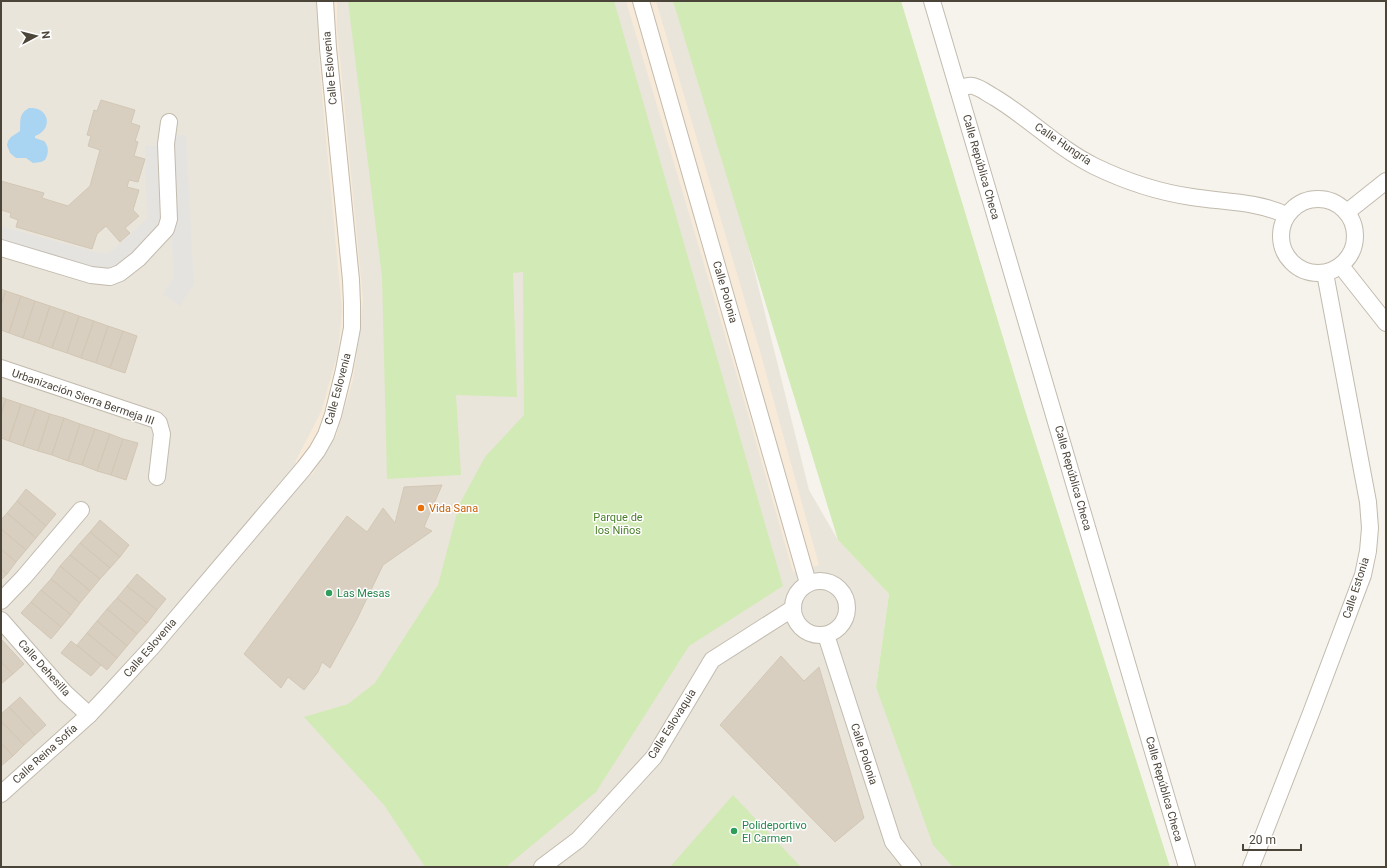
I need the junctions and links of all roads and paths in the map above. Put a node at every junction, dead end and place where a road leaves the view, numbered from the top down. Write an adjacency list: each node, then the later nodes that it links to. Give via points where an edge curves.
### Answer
1 (325, 1): 21 (street, Calle Eslovenia, via 352,304 349,349 333,415 323,440 304,468 152,647)
2 (642, 1): 16 (street, Calle Polonia)
3 (932, 1): 4 (street)
4 (958, 89): 8 (street, Calle Hungría, via 967,86 980,89 1011,107 1072,153 1094,166 1135,183 1191,197 1249,204); 25 (street, Calle República Checa)
5 (169, 122): 9 (street, via 166,144 169,219 166,229 138,259 120,273 110,277 92,275)
6 (1386, 181): 7 (street)
7 (1347, 212): 8 (street, via 1327,199 1316,198 1304,200); 10 (street, via 1356,234 1349,257)
8 (1286, 215): 11 (street, via 1280,239 1284,252 1291,262 1301,269)
9 (1, 248)
10 (1341, 266): 11 (street); 12 (street)
11 (1325, 273): 26 (street, Calle Estonia, via 1368,502 1368,551 1363,575)
12 (1386, 323)
13 (1, 368): 14 (street, Urbanización Sierra Bermeja III, via 156,420 162,434)
14 (157, 478)
15 (81, 510): 17 (street)
16 (808, 583): 18 (street, via 797,594); 20 (street, via 822,581 835,585 846,599 848,608 842,625 835,632)
17 (1, 601)
18 (792, 609): 20 (street, via 803,630 818,636); 23 (street, Calle Eslovaquia, via 712,660 654,757 578,840)
19 (1, 620): 21 (street, Calle Dehesilla, via 65,693)
20 (826, 635): 24 (street, Calle Polonia, via 893,842)
21 (89, 715): 22 (street, Calle Reina Sofía)
22 (1, 794)
23 (542, 867)
24 (913, 867)
25 (1187, 867)
26 (1251, 867)

